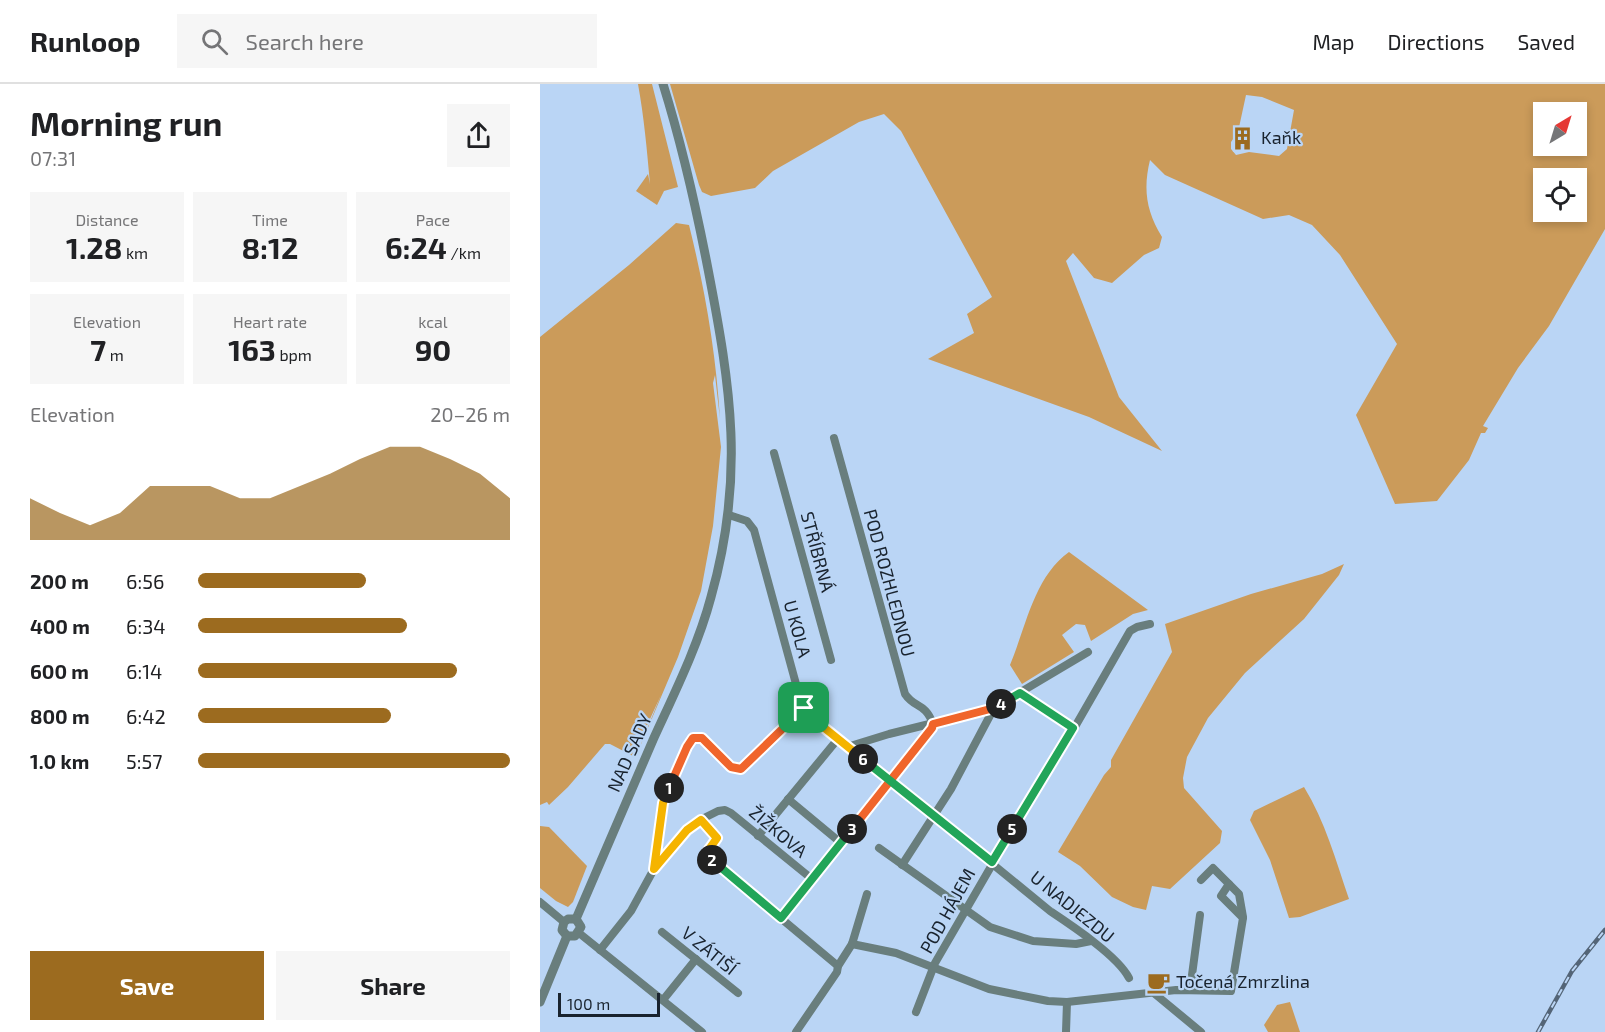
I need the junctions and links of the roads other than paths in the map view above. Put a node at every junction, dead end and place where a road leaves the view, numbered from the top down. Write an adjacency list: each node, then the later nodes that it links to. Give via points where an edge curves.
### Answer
1 (663, 84): 4 (street, NAD SADY, via 696,210 727,373 733,464)
2 (834, 438): 11 (street, POD ROZHLEDNOU, via 904,694 926,709)
3 (774, 453): 7 (street, STŘÍBRNÁ)
4 (729, 515): 9 (street, U KOLA, via 747,521 754,530); 34 (street, NAD SADY, via 711,598 682,675)
5 (1150, 624): 12 (street, POD HÁJEM, via 1130,632)
6 (1088, 652): 8 (street)
7 (831, 660)
8 (1020, 693): 10 (street); 12 (street)
9 (804, 708): 13 (street, U KOLA); 24 (street, via 741,769 731,767 702,738 691,741 663,803)
10 (994, 708): 11 (street); 17 (street)
11 (933, 724): 14 (street); 15 (street)
12 (1073, 728): 22 (street, POD HÁJEM)
13 (837, 740): 14 (street, U KOLA); 16 (street)
14 (847, 747): 15 (street, U KOLA)
15 (890, 781): 17 (street, U KOLA); 20 (street)
16 (788, 799): 19 (street); 20 (street)
17 (934, 816): 22 (street, U KOLA); 23 (street)
18 (701, 820): 19 (street, ŽIŽKOVA, via 725,810); 24 (street, via 687,830); 32 (street, via 717,838 705,855)
19 (758, 836): 25 (street, ŽIŽKOVA)
20 (841, 843): 25 (street)
21 (879, 848): 23 (street)
22 (992, 862): 30 (street, POD HÁJEM); 39 (street, U NADJEZDU)
23 (902, 865): 30 (street)
24 (654, 869): 41 (street, via 631,911)
25 (812, 879): 32 (street)
26 (1201, 880): 27 (street, via 1213,868)
27 (1228, 884): 33 (street, via 1239,894); 33 (street, via 1221,896)
28 (867, 894): 40 (street)
29 (540, 902): 35 (street)
30 (965, 911): 39 (street, via 990,927 1029,939); 44 (street, POD HÁJEM)
31 (1200, 915): 46 (street)
32 (781, 918): 43 (street)
33 (1243, 918): 46 (street, via 1231,991)
34 (576, 919): 35 (street); 37 (street, via 581,927)
35 (564, 922): 38 (street, via 562,930)
36 (662, 932): 42 (street, V ZÁTIŠÍ)
37 (579, 933): 38 (street); 41 (street)
38 (567, 936): 50 (street)
39 (1091, 942): 45 (street, U NADJEZDU, via 1124,968)
40 (852, 944): 43 (street); 44 (street, via 896,953)
41 (600, 950): 49 (street)
42 (696, 959): 47 (street, V ZÁTIŠÍ); 49 (street)
43 (837, 966): 54 (street, via 837,972)
44 (934, 968): 51 (street, via 1010,995); 52 (street, POD HÁJEM)
45 (1129, 978)
46 (1190, 990): 48 (street)
47 (738, 993)
48 (1155, 994): 51 (street); 56 (street)
49 (663, 1000): 53 (street)
50 (540, 1002)
51 (1067, 1002): 55 (street)
52 (916, 1012)
53 (702, 1032)
54 (796, 1032)
55 (1066, 1032)
56 (1202, 1032)

